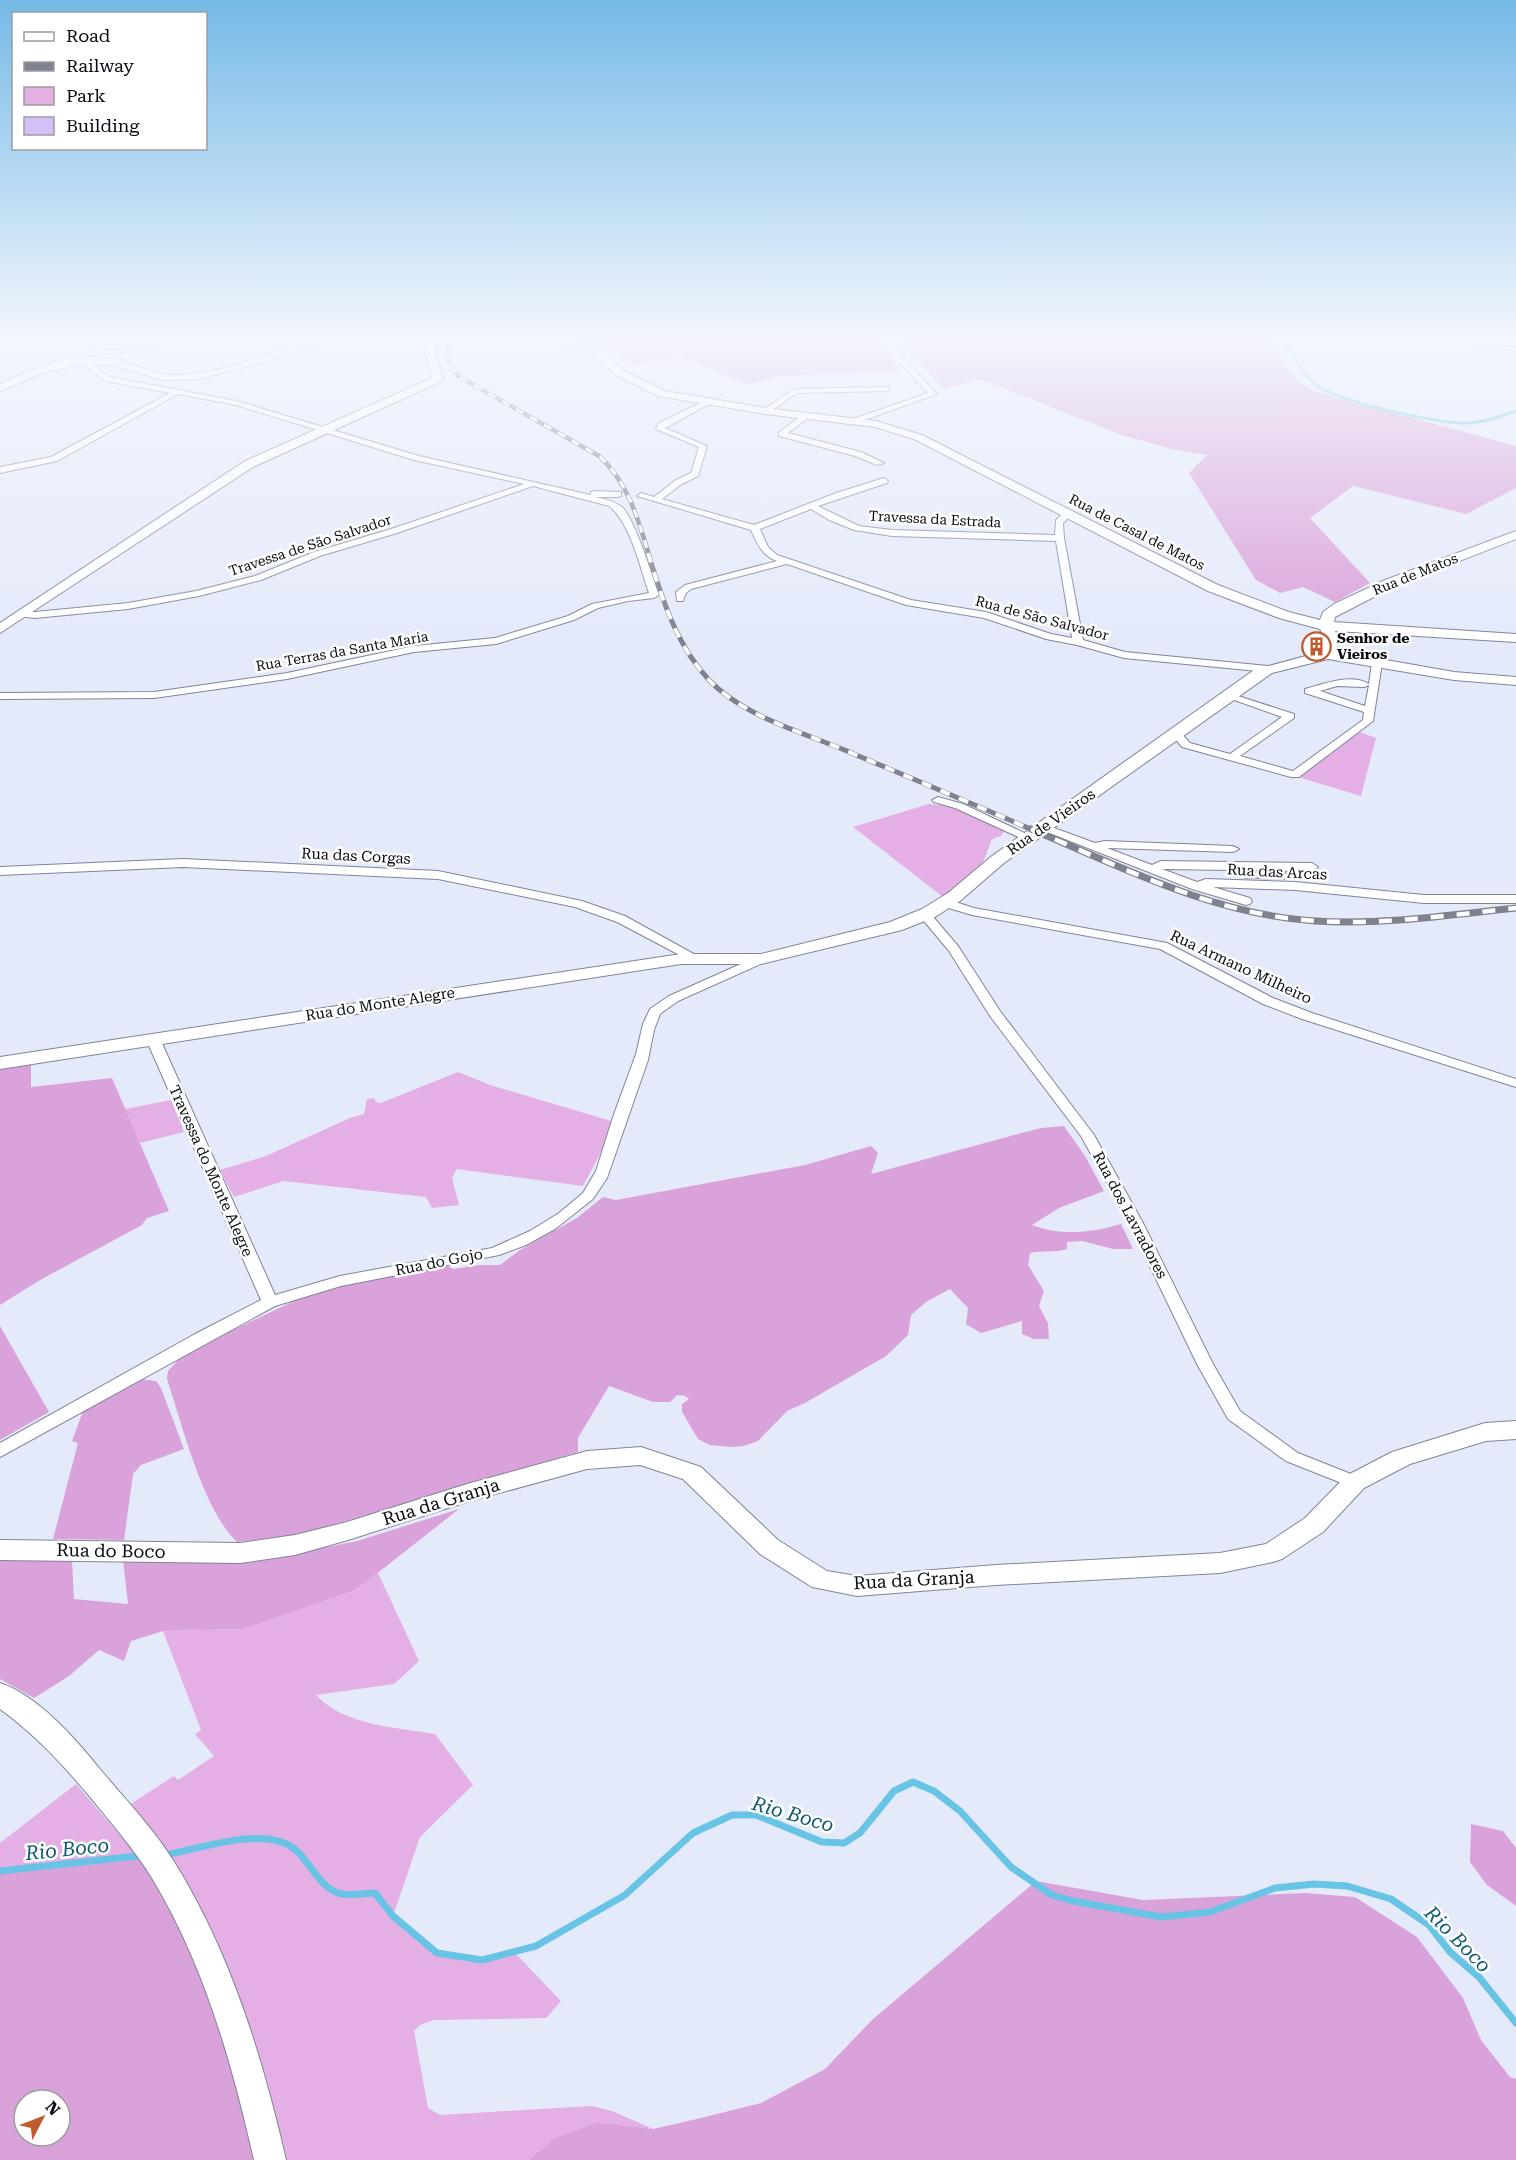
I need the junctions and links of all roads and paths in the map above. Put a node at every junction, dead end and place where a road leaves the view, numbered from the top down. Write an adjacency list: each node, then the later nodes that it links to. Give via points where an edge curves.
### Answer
1 (97, 436): 8 (street, via 54,459)
2 (310, 436): 22 (street, via 243,467)
3 (346, 436): 10 (street, via 417,458)
4 (677, 436): 14 (street, via 703,446 695,474)
5 (789, 436): 7 (street)
6 (914, 436): 16 (street, Rua de Casal de Matos)
7 (880, 463)
8 (0, 470)
9 (884, 481): 15 (street)
10 (530, 484): 12 (street); 22 (street, Travessa de São Salvador, via 317,554 258,578 196,594 128,606)
11 (618, 494): 12 (street)
12 (580, 495): 32 (street, Rua Terras da Santa Maria, via 612,504 621,511 654,595 595,606 571,618 496,641 414,649 287,676 154,695)
13 (641, 496): 14 (street)
14 (657, 499): 17 (street)
15 (813, 507): 17 (street); 19 (street, Travessa da Estrada, via 857,528)
16 (1069, 513): 19 (street, via 1059,522); 24 (street, Rua de Casal de Matos, via 1213,588)
17 (754, 528): 20 (street, Rua de São Salvador, via 764,548)
18 (1516, 535): 24 (street, Rua de Matos, via 1390,583 1339,607 1328,615)
19 (1060, 538): 26 (street)
20 (785, 562): 21 (street, via 688,587 681,592); 26 (street, Rua de São Salvador, via 909,603 986,615 1049,637)
21 (680, 599)
22 (21, 614): 23 (street)
23 (2, 626)
24 (1326, 626): 25 (street, Rua de Casal de Matos); 27 (street, via 1334,641)
25 (1516, 638)
26 (1078, 642): 29 (street, Rua de São Salvador, via 1124,655)
27 (1326, 654): 28 (street, Rua de Vieiros); 29 (street, Rua de Vieiros)
28 (1377, 663): 30 (street, Rua de Vieiros, via 1454,676); 34 (street)
29 (1268, 669): 33 (street, Rua de Vieiros)
30 (1516, 681)
31 (1364, 684): 34 (street, via 1337,683 1309,691)
32 (0, 696)
33 (1228, 696): 35 (street, Rua de Vieiros); 36 (street, via 1290,716)
34 (1371, 711): 36 (street, via 1368,721 1295,775)
35 (1177, 735): 36 (street, via 1186,745); 38 (street, Rua de Vieiros)
36 (1232, 758)
37 (938, 800): 39 (street)
38 (1046, 828): 39 (street, Rua de Vieiros); 40 (street, Rua das Arcas)
39 (1029, 838): 48 (street, Rua de Vieiros)
40 (1095, 846): 41 (street); 43 (street, Rua das Arcas)
41 (1233, 849)
42 (1312, 867): 43 (street, via 1161,865)
43 (1153, 869): 45 (street, Rua das Arcas)
44 (0, 871): 50 (street, Rua das Corgas, via 183,863 438,875 578,904 621,919)
45 (1196, 886): 46 (street, Rua das Arcas, via 1295,886 1424,899); 47 (street)
46 (1516, 899)
47 (1246, 902)
48 (946, 903): 49 (street, Rua de Vieiros); 54 (street, Rua Armano Milheiro, via 1163,946 1268,1001 1306,1016)
49 (925, 915): 51 (street, Rua de Vieiros, via 896,926); 58 (street, Rua dos Lavradores, via 954,949 995,1013 1087,1135 1234,1415 1292,1457)
50 (695, 958): 51 (street, Rua do Monte Alegre); 52 (street, Rua do Monte Alegre)
51 (761, 959): 55 (street, Rua do Gojo, via 672,1000 656,1012 597,1185 565,1215 520,1243 494,1252 340,1281)
52 (153, 1039): 53 (street, Rua do Monte Alegre); 55 (street, Travessa do Monte Alegre)
53 (0, 1063)
54 (1516, 1083)
55 (270, 1302): 57 (street, Rua do Gojo)
56 (1516, 1430): 58 (street, Rua da Granja, via 1454,1440 1401,1458)
57 (0, 1451)
58 (1355, 1482): 60 (street, Rua da Granja, via 1314,1525 1273,1552 1220,1563 857,1586 820,1580 769,1547 692,1473 641,1456 587,1460 295,1545)
59 (0, 1550): 60 (street, Rua do Boco)
60 (221, 1552)
61 (0, 1694): 62 (street, via 42,1725 76,1760 162,1869 216,1980)
62 (270, 2160)

